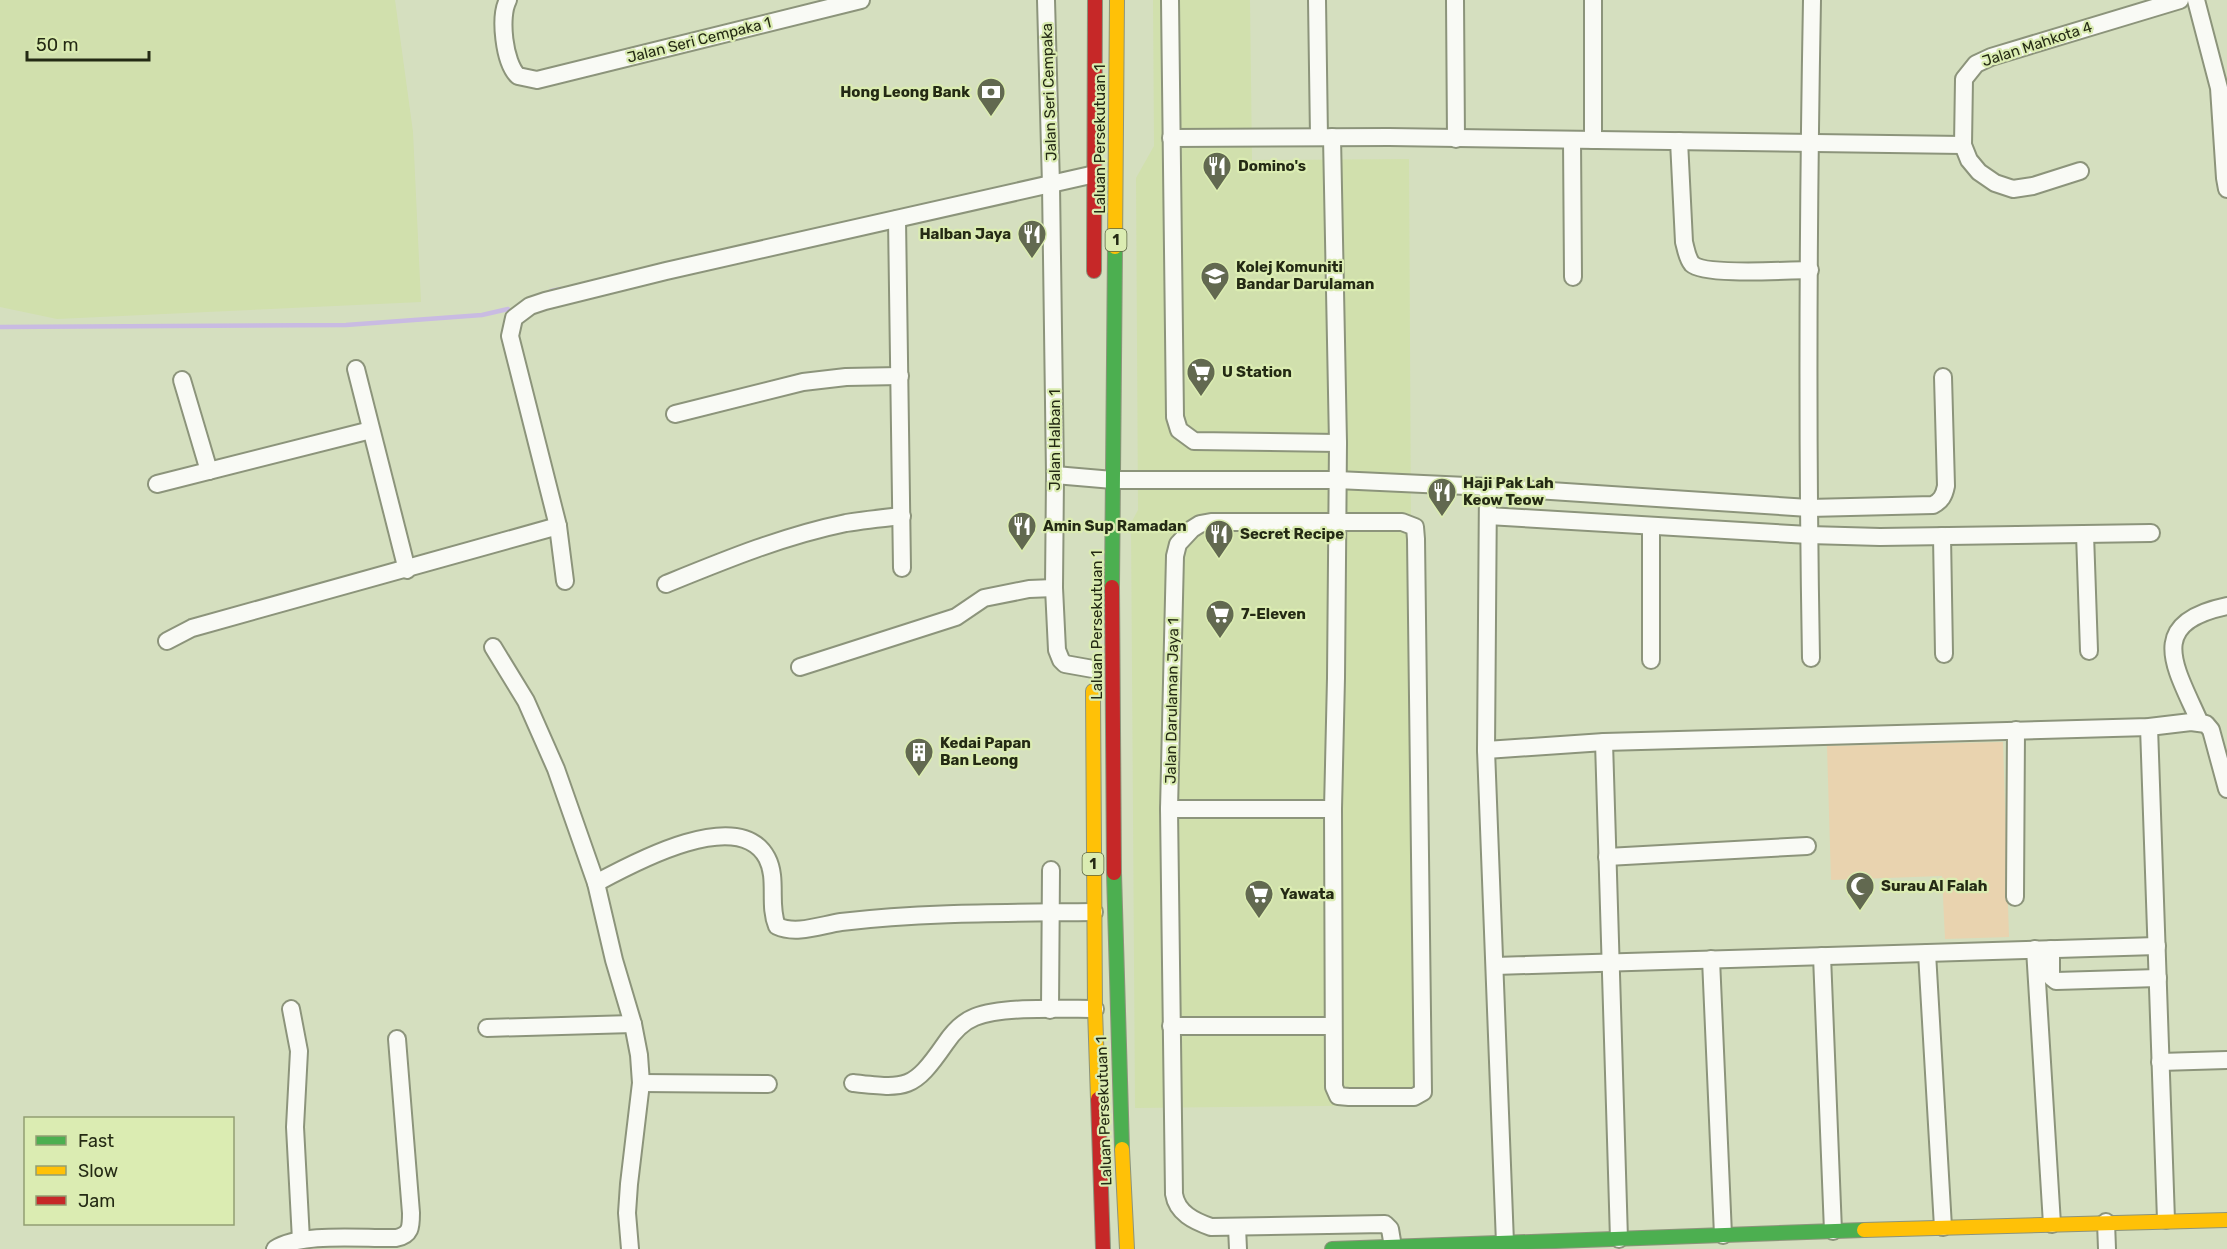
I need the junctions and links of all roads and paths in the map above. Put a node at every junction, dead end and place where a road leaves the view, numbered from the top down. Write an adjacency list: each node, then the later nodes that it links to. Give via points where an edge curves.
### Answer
1 (508, 0): 2 (street, Jalan Seri Cempaka 1, via 504,14 510,64 518,76 537,80)
2 (861, 0)
3 (1046, 0): 23 (street, Jalan Seri Cempaka)
4 (1095, 0): 22 (main road, Laluan Persekutuan 1 / 1)
5 (1117, 0): 38 (main road, Laluan Persekutuan 1 / 1)
6 (1170, 0): 14 (street)
7 (1317, 0): 13 (street)
8 (1455, 0): 15 (street)
9 (1593, 0): 17 (street)
10 (1812, 0): 19 (street)
11 (2180, 0): 20 (street, Jalan Mahkota 4, via 1976,64 1965,79)
12 (2196, 0): 24 (street, via 2219,88)
13 (1326, 137): 14 (street); 15 (street); 35 (street)
14 (1171, 138): 35 (street, via 1174,417 1179,430 1194,441)
15 (1456, 139): 16 (street)
16 (1572, 140): 17 (street); 27 (street)
17 (1593, 140): 18 (street)
18 (1679, 141): 19 (street); 26 (street, via 1684,242 1692,264 1712,271)
19 (1809, 144): 20 (street); 26 (street)
20 (1963, 145): 21 (street, via 1979,171 1995,183 2013,189)
21 (2080, 171)
22 (1095, 174): 23 (street); 28 (main road, Laluan Persekutuan 1 / 1)
23 (1052, 185): 25 (street); 37 (street, Jalan Halban 1)
24 (2227, 189)
25 (897, 219): 30 (street); 46 (street, via 556,299 530,306 514,318 510,336)
26 (1810, 270): 42 (street)
27 (1573, 277)
28 (1094, 280)
29 (356, 369): 34 (street)
30 (900, 376): 33 (street, via 803,382); 43 (street)
31 (1943, 377): 42 (street, via 1946,486 1940,502)
32 (182, 380): 36 (street)
33 (675, 414)
34 (371, 430): 36 (street); 53 (street)
35 (1338, 443): 39 (street)
36 (209, 471): 40 (street)
37 (1055, 475): 38 (street); 56 (street, Jalan Halban 1)
38 (1113, 480): 39 (street); 118 (main road, Laluan Persekutuan 1 / 1, via 1118,1068)
39 (1337, 480): 41 (street); 45 (street)
40 (157, 484)
41 (1488, 487): 42 (street); 44 (street)
42 (1809, 508): 50 (street)
43 (902, 516): 52 (street); 55 (street, via 848,523 784,539)
44 (1488, 516): 47 (street); 70 (street)
45 (1337, 523): 72 (street, Jalan Darulaman Jaya 1, via 1211,522 1192,529 1178,544 1174,556); 73 (street); 94 (street, Jalan Darulaman Jaya 1, via 1402,522 1415,527 1423,1092 1414,1097 1338,1096 1334,1087)
46 (558, 526): 53 (street); 54 (street)
47 (1651, 526): 50 (street); 63 (street)
48 (2085, 534): 49 (street); 51 (street); 60 (street)
49 (2151, 534)
50 (1809, 535): 51 (street); 62 (street)
51 (1942, 536): 61 (street)
52 (902, 568)
53 (407, 570): 58 (street, via 192,628)
54 (565, 581)
55 (666, 584)
56 (1054, 588): 64 (street, Jalan Halban 1, via 1058,656 1071,667); 65 (street, via 984,597 956,617)
57 (2227, 606): 66 (street, via 2189,619 2176,631 2172,648)
58 (167, 641)
59 (493, 646): 77 (street, via 526,701 556,769)
60 (2089, 651)
61 (1944, 654)
62 (1811, 658)
63 (1652, 660)
64 (1093, 663): 80 (main road, Laluan Persekutuan 1 / 1)
65 (800, 667)
66 (2200, 723): 67 (street); 71 (street, via 2211,730)
67 (2150, 727): 68 (street); 81 (street)
68 (2016, 730): 69 (street); 78 (street)
69 (1604, 742): 70 (street); 75 (street)
70 (1486, 750): 87 (street)
71 (2227, 789)
72 (1169, 809): 73 (street); 93 (street, Jalan Darulaman Jaya 1)
73 (1333, 809): 94 (street)
74 (1807, 846): 75 (street)
75 (1607, 857): 86 (street)
76 (1051, 870): 79 (street)
77 (596, 883): 79 (street, via 672,847 712,837 732,837 759,846 768,859 774,918 777,926 784,929 878,918); 92 (street)
78 (2016, 897)
79 (1050, 912): 80 (street); 91 (street)
80 (1094, 912): 89 (main road, Laluan Persekutuan 1 / 1)
81 (2157, 946): 82 (street); 88 (street)
82 (2043, 949): 83 (street); 88 (street, via 2051,977 2056,981); 105 (street)
83 (1927, 953): 84 (street); 107 (street)
84 (1822, 956): 85 (street); 108 (street)
85 (1711, 959): 86 (street); 109 (street)
86 (1610, 963): 87 (street); 110 (street)
87 (1495, 966): 112 (street)
88 (2158, 978): 98 (street)
89 (1095, 1009): 91 (street); 117 (main road, Laluan Persekutuan 1 / 1)
90 (291, 1010): 111 (street, via 299,1051 295,1127)
91 (1050, 1010): 100 (street, via 1004,1011 975,1017 953,1032 931,1065 911,1082 897,1086)
92 (633, 1024): 95 (street); 99 (street)
93 (1171, 1026): 94 (street); 106 (street, Jalan Darulaman Jaya 1, via 1175,1200 1180,1209 1198,1222 1211,1227)
94 (1333, 1026)
95 (487, 1028)
96 (397, 1040): 111 (street, via 410,1231 405,1237 396,1238)
97 (2227, 1060): 98 (street)
98 (2160, 1062): 102 (street)
99 (641, 1083): 101 (street); 116 (street, via 627,1213)
100 (853, 1083)
101 (768, 1084)
102 (2166, 1220): 103 (main road); 104 (main road)
103 (2227, 1221)
104 (2106, 1222): 105 (main road); 121 (street)
105 (2052, 1224): 107 (main road)
106 (1237, 1227): 113 (street, Jalan Darulaman Jaya 1, via 1385,1224 1390,1229); 119 (street)
107 (1943, 1227): 108 (main road)
108 (1833, 1231): 109 (main road)
109 (1723, 1235): 110 (main road)
110 (1620, 1239): 112 (main road)
111 (301, 1240): 115 (street)
112 (1505, 1243): 113 (main road)
113 (1393, 1247): 114 (main road)
114 (1367, 1248): 120 (main road)
115 (274, 1249)
116 (630, 1249)
117 (1103, 1249)
118 (1127, 1249)
119 (1238, 1249)
120 (1332, 1249)
121 (2107, 1249)

